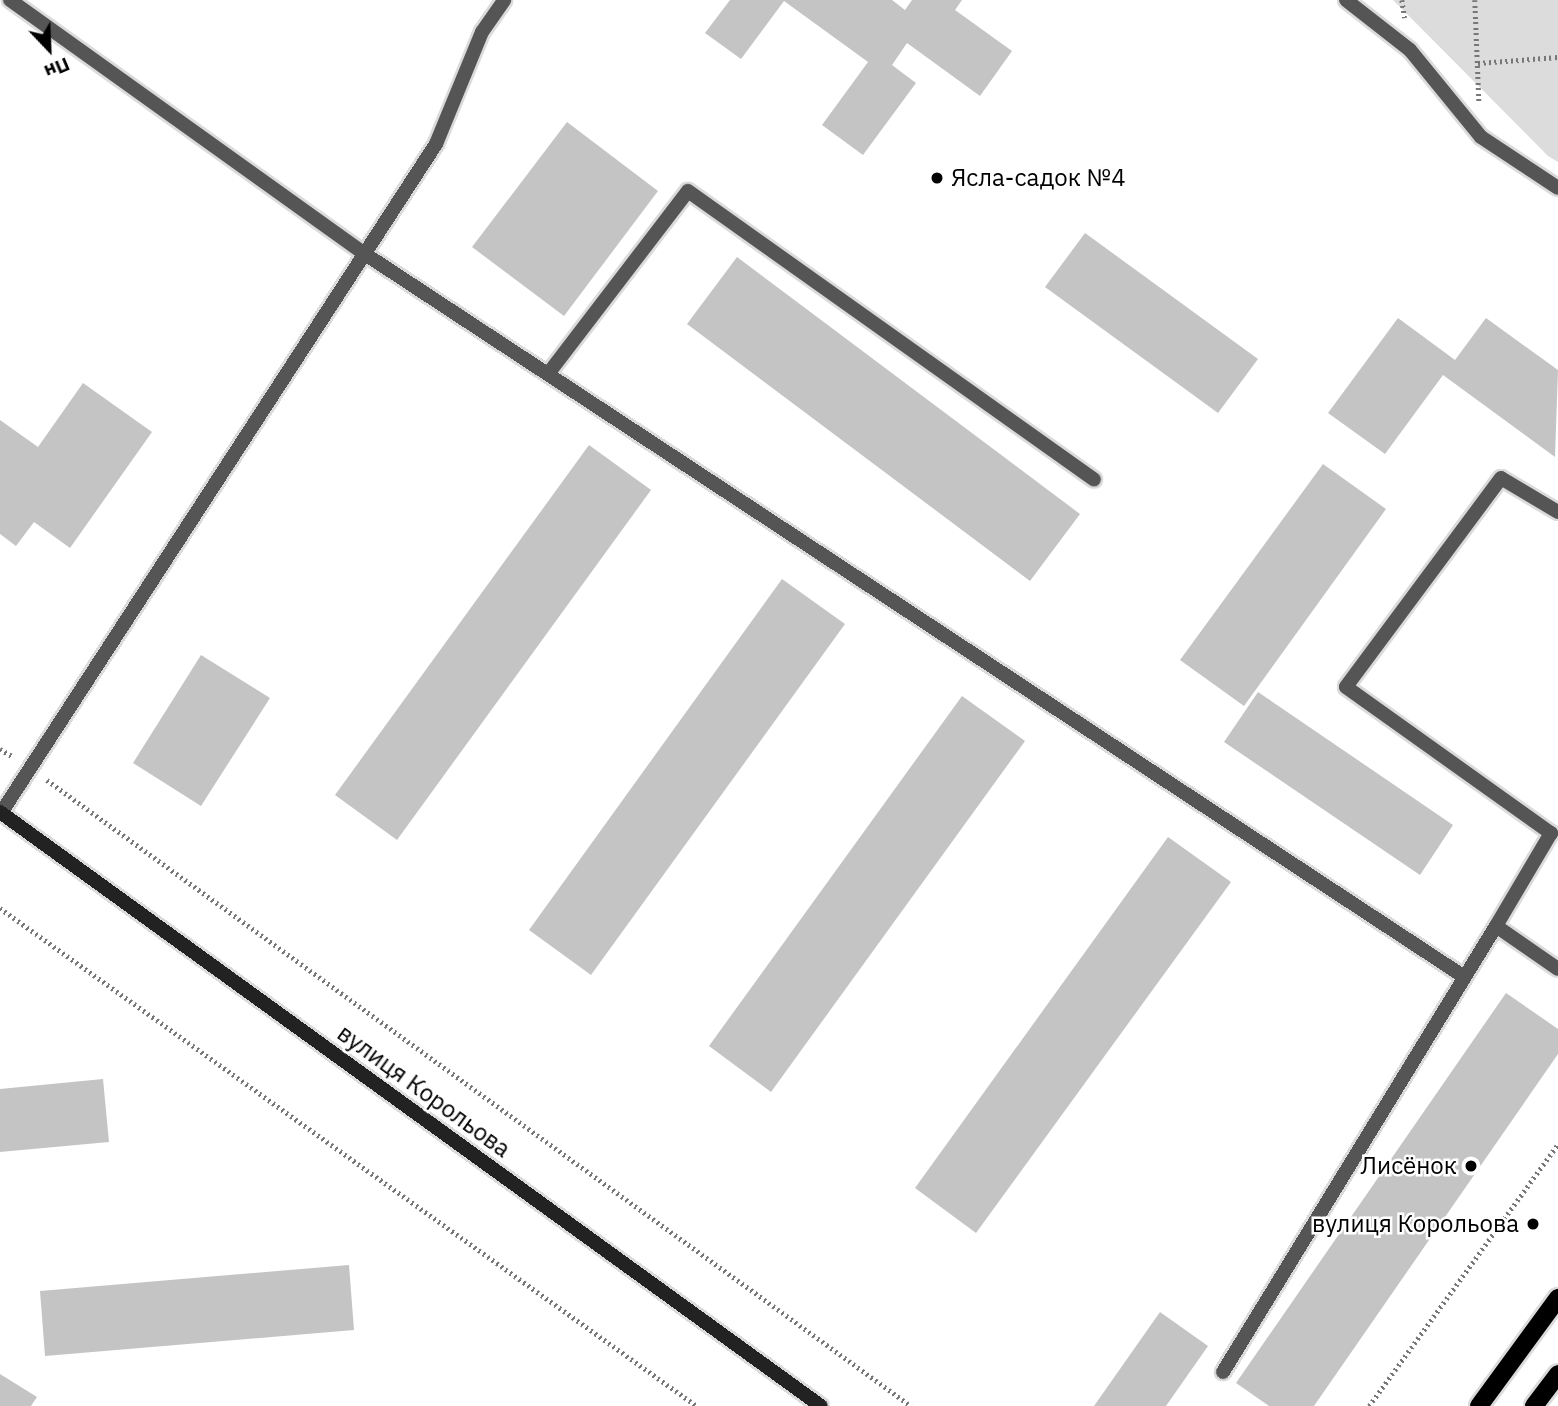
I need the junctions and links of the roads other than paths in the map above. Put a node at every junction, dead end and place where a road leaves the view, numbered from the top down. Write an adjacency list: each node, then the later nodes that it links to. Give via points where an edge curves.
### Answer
1 (10, 0): 5 (lane)
2 (504, 0): 5 (lane, via 482,32 436,144)
3 (1346, 0): 4 (lane, via 1410,50 1481,137)
4 (1558, 188)
5 (365, 254): 6 (lane); 9 (lane)
6 (548, 374): 7 (lane, via 688,191); 12 (lane)
7 (1094, 480)
8 (1558, 512): 10 (lane, via 1501,478 1346,687 1551,833)
9 (0, 813): 16 (street, вулиця Корольова)
10 (1496, 926): 11 (lane); 12 (lane)
11 (1558, 969)
12 (1463, 976): 14 (lane)
13 (1558, 1298): 17 (main road)
14 (1223, 1372)
15 (1558, 1374): 18 (main road)
16 (821, 1406)
17 (1479, 1406)
18 (1534, 1406)

